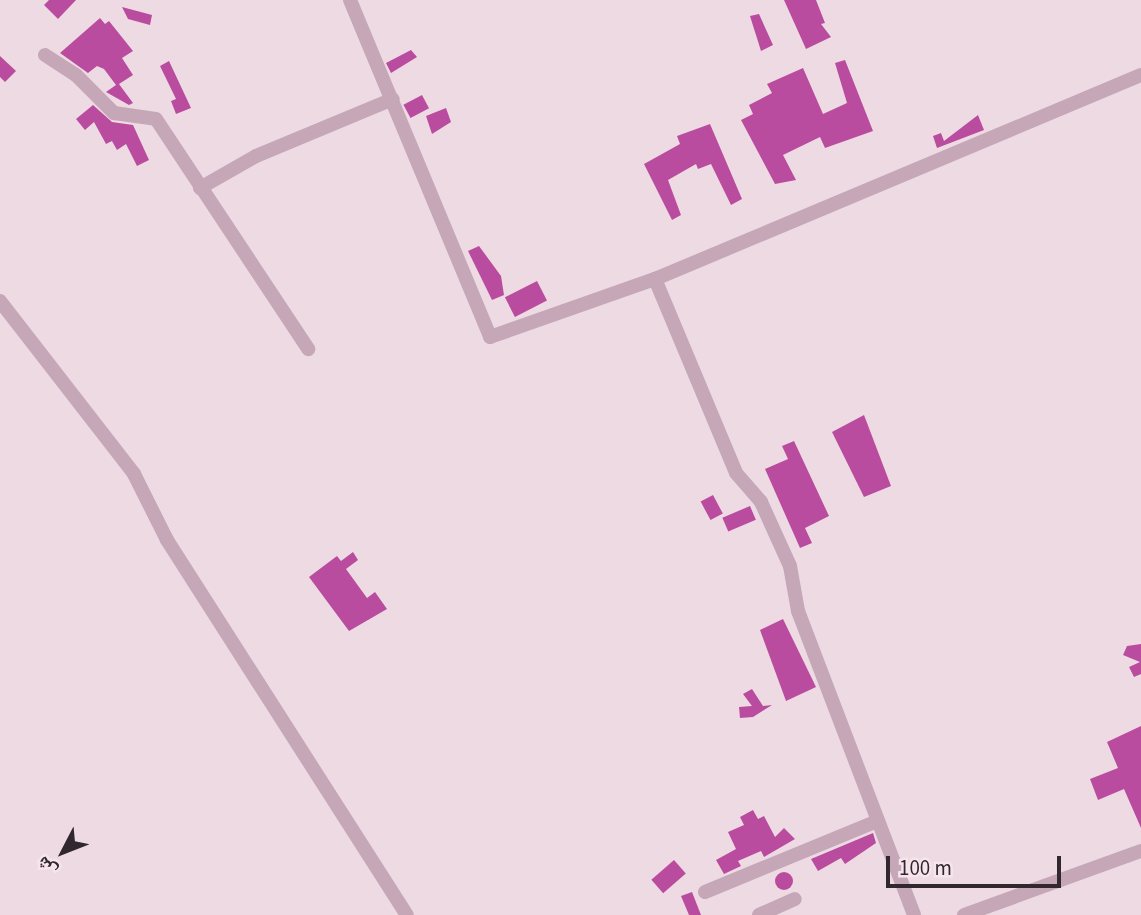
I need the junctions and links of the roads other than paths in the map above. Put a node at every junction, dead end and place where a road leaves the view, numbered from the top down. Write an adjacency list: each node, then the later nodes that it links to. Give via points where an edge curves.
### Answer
1 (350, 0): 4 (street)
2 (45, 55): 5 (street, via 76,75 114,113 156,119)
3 (1141, 75): 6 (street)
4 (393, 99): 5 (street, via 256,156); 6 (street, via 490,337)
5 (200, 188): 8 (street)
6 (654, 279): 9 (street, via 736,473 761,502 790,566 798,611)
7 (0, 301): 13 (street, via 134,474 167,540)
8 (308, 349)
9 (877, 821): 11 (street); 15 (street)
10 (1141, 851): 16 (street)
11 (705, 892)
12 (795, 899): 14 (street)
13 (407, 915)
14 (759, 915)
15 (914, 915)
16 (964, 915)

